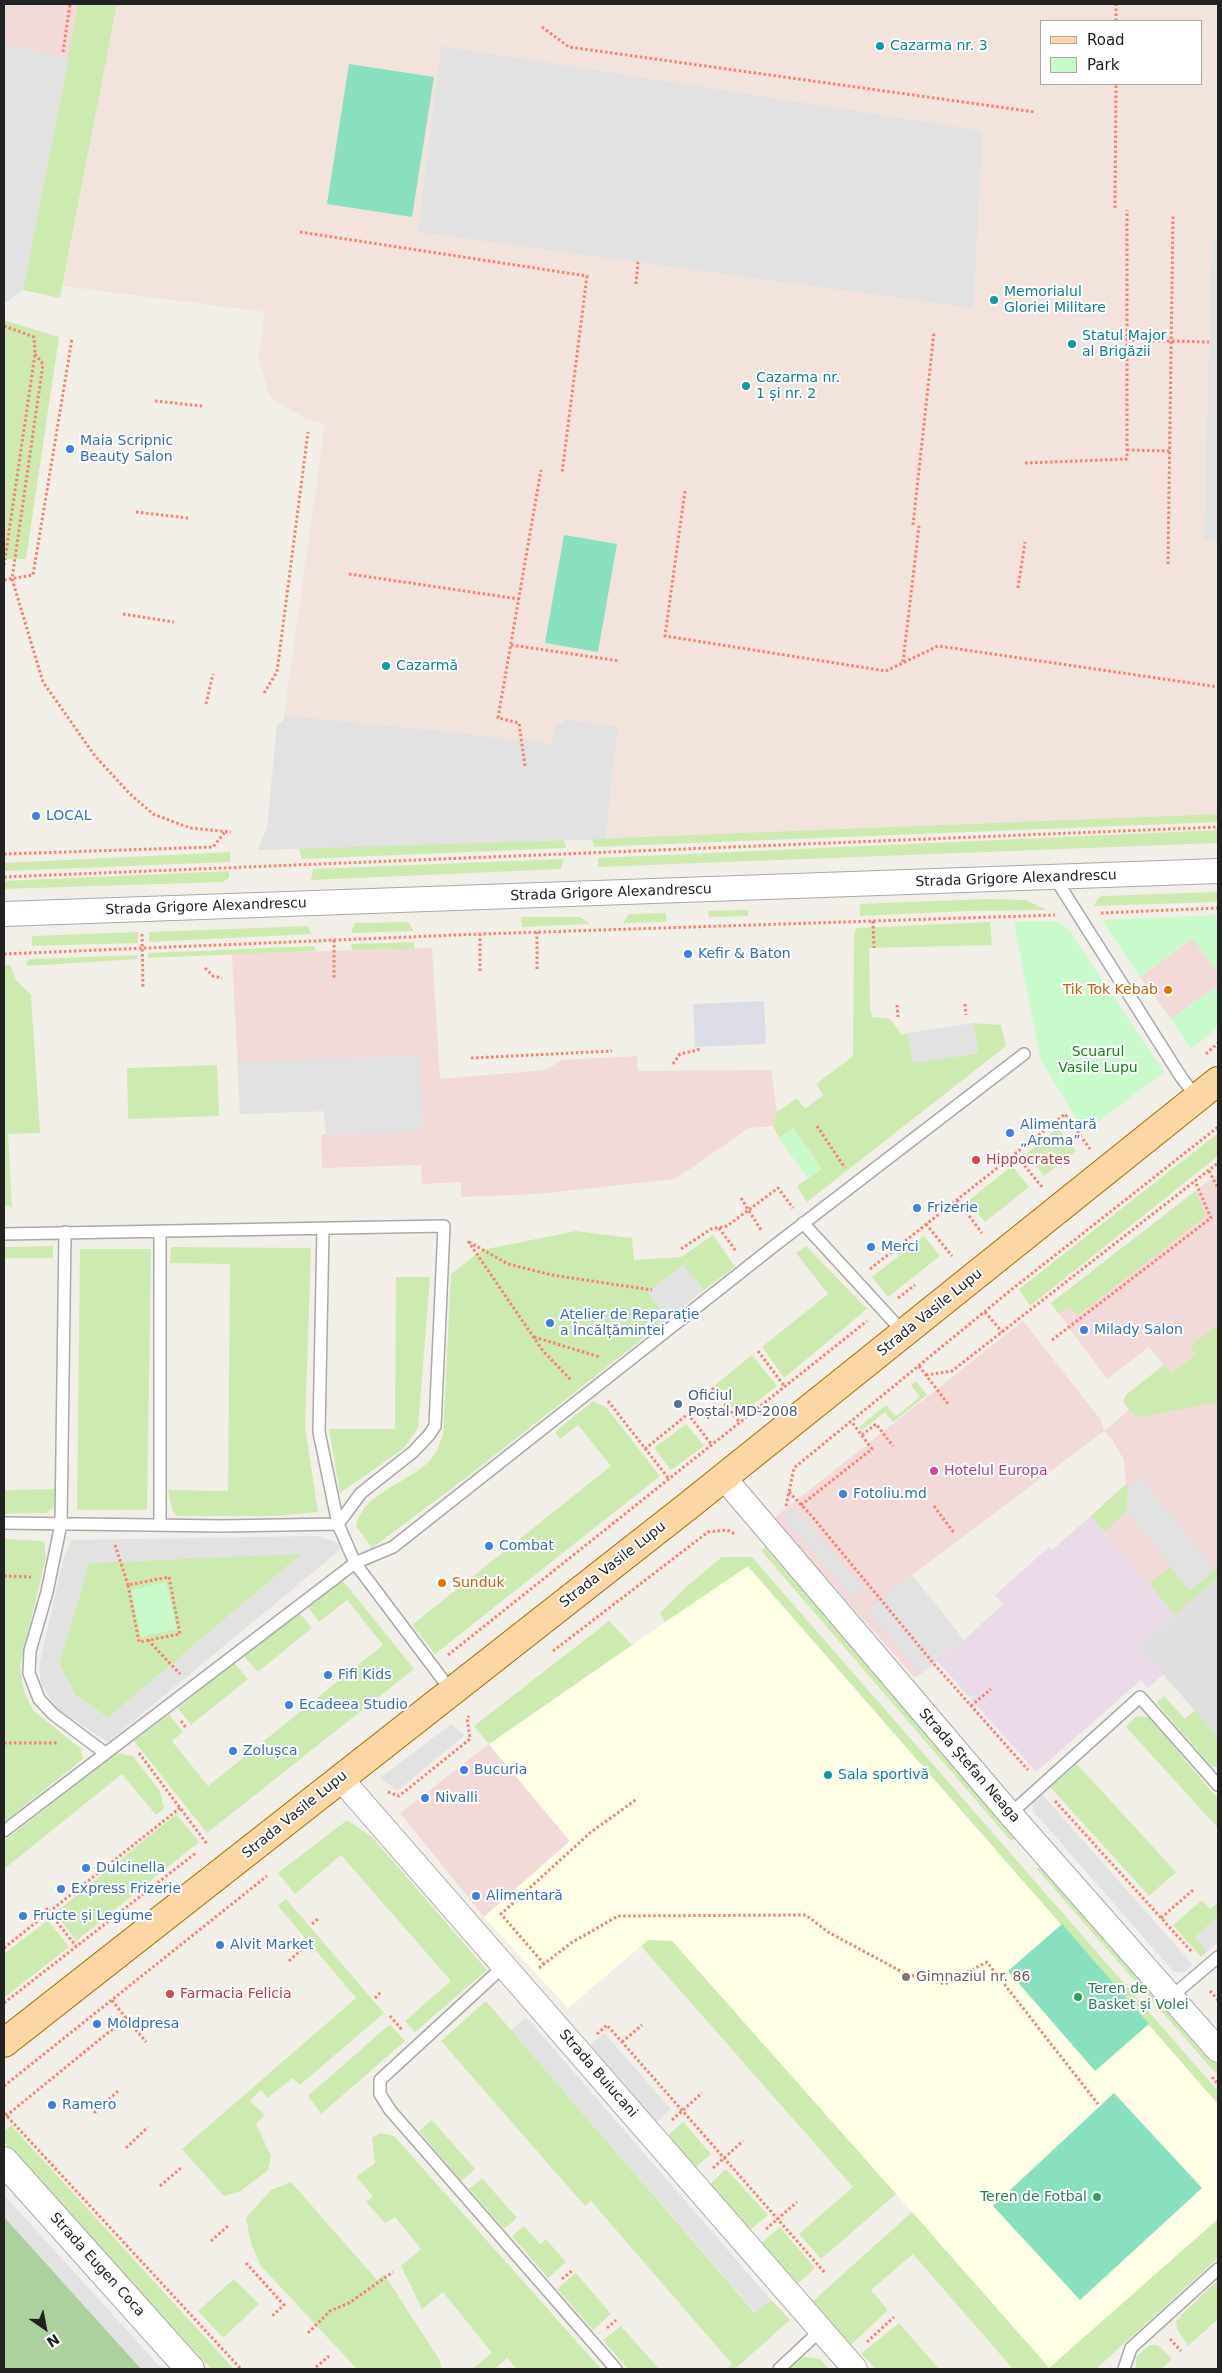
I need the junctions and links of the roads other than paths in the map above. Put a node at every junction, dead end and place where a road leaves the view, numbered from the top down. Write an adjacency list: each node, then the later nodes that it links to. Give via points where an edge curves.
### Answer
1 (1218, 871): 2 (street, Strada Grigore Alexandrescu)
2 (1055, 878): 3 (street, Strada Grigore Alexandrescu); 6 (lane)
3 (4, 914)
4 (1024, 1054): 7 (lane)
5 (1218, 1082): 6 (main road, Strada Vasile Lupu)
6 (1198, 1099): 12 (main road, Strada Vasile Lupu)
7 (804, 1223): 12 (lane); 18 (lane, via 394,1547)
8 (323, 1228): 9 (lane); 16 (lane, via 319,1432); 16 (lane, via 444,1226 434,1426 414,1452 361,1493)
9 (160, 1230): 10 (lane); 17 (lane)
10 (65, 1232): 11 (lane); 15 (lane)
11 (4, 1234)
12 (904, 1333): 13 (main road, Strada Vasile Lupu)
13 (724, 1478): 19 (main road, Strada Vasile Lupu); 23 (street, Strada Ștefan Neaga)
14 (4, 1523): 15 (lane)
15 (61, 1524): 17 (lane); 20 (lane, via 30,1651 29,1673 39,1699 53,1714)
16 (338, 1524): 17 (lane); 18 (lane)
17 (160, 1525)
18 (355, 1563): 19 (lane); 20 (lane)
19 (452, 1692): 21 (main road, Strada Vasile Lupu)
20 (105, 1753): 24 (lane)
21 (341, 1779): 26 (street, Strada Buiucani); 28 (main road, Strada Vasile Lupu)
22 (1218, 1785): 23 (lane, via 1140,1697)
23 (1010, 1814): 27 (street, Strada Ștefan Neaga)
24 (4, 1831)
25 (1218, 1957): 27 (lane)
26 (511, 1975): 32 (street, Strada Buiucani); 34 (lane, via 380,2080 380,2094 390,2110)
27 (1171, 1997): 29 (street, Strada Ștefan Neaga)
28 (4, 2043)
29 (1218, 2050)
30 (4, 2161): 33 (street, Strada Eugen Coca)
31 (1218, 2269): 37 (lane, via 1131,2348)
32 (821, 2330): 35 (lane); 36 (street, Strada Buiucani)
33 (190, 2369)
34 (616, 2369)
35 (779, 2369)
36 (855, 2369)
37 (1124, 2369)

